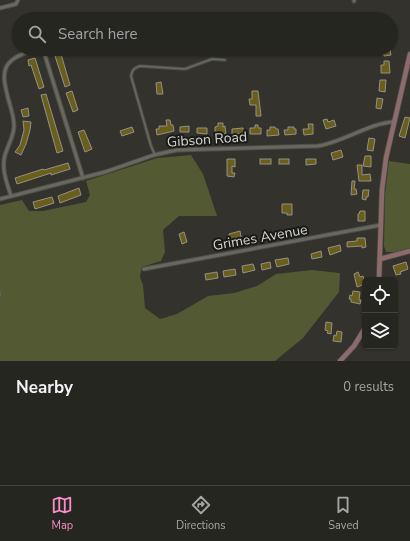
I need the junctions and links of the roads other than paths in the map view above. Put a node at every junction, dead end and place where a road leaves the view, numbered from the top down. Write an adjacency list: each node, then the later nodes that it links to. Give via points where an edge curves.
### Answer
1 (18, 0): 2 (street, via 16,4)
2 (0, 8)
3 (410, 54): 7 (street)
4 (16, 56): 12 (street, via 8,62 3,75 14,122 4,166)
5 (45, 56): 11 (street)
6 (224, 60): 10 (lane, via 212,59 185,69 140,66 134,68 131,76)
7 (409, 65): 8 (street)
8 (408, 73): 9 (street)
9 (393, 122): 10 (street, Gibson Road, via 383,123 318,146 194,148); 14 (street, via 383,176)
10 (155, 155): 11 (street, Gibson Road)
11 (83, 178): 12 (street, Gibson Road)
12 (11, 196): 13 (street, Gibson Road)
13 (0, 199)
14 (381, 225): 16 (street); 17 (street, Grimes Avenue)
15 (410, 251): 16 (street)
16 (380, 259): 18 (street)
17 (144, 270)
18 (378, 277)
19 (362, 333): 20 (street)
20 (340, 361)

